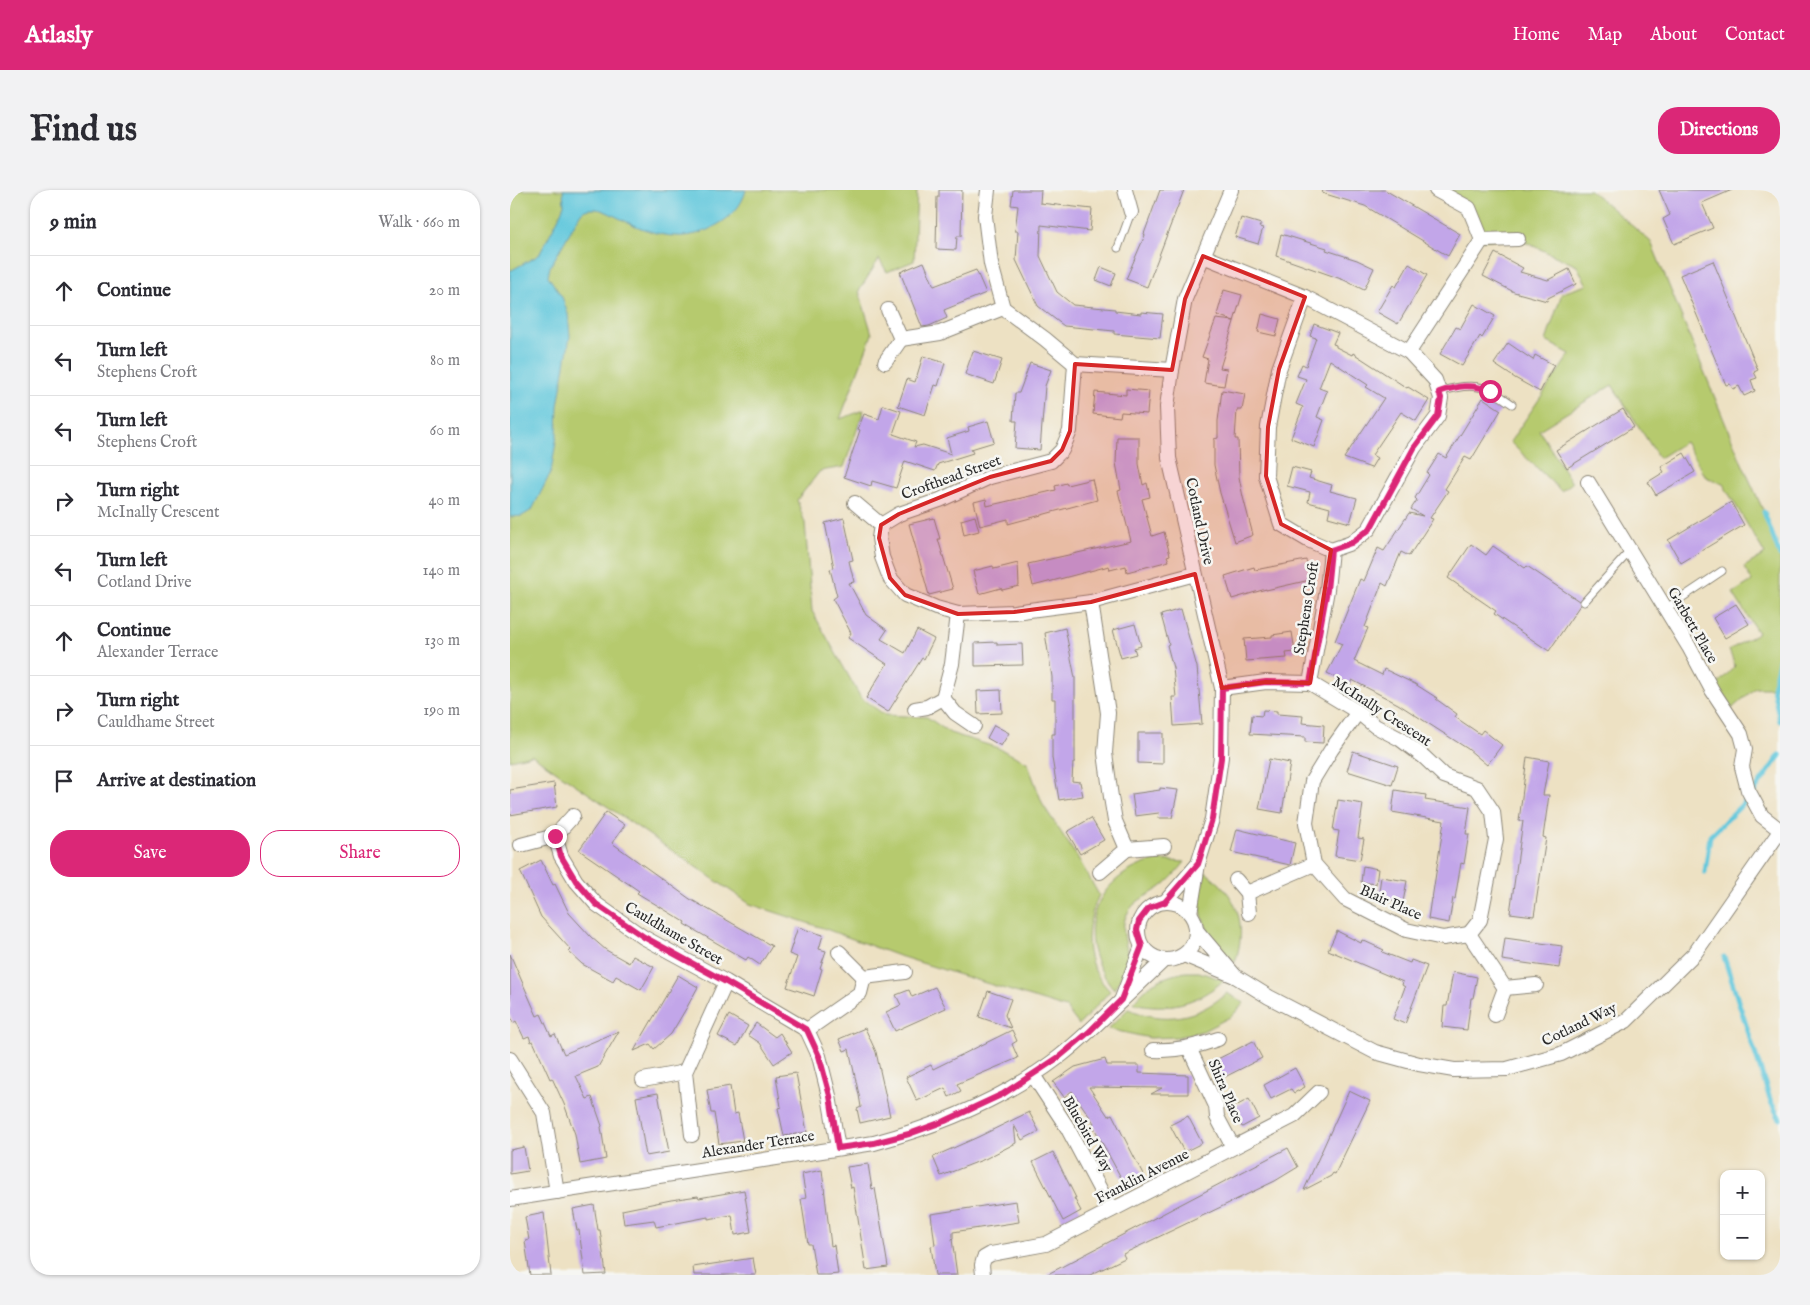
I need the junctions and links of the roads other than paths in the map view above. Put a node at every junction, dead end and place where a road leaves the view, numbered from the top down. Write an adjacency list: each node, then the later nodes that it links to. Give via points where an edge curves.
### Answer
1 (988, 190): 11 (street, via 985,216 991,264)
2 (1125, 190): 5 (street)
3 (1231, 190): 9 (street, Cotland Drive)
4 (1436, 190): 7 (street, via 1469,208)
5 (1131, 212): 8 (lane)
6 (1518, 239): 7 (street)
7 (1482, 240): 14 (street)
8 (1118, 248)
9 (1203, 256): 10 (street); 17 (street, Cotland Drive, via 1185,299)
10 (1305, 297): 14 (street); 23 (street, via 1279,369 1268,427 1266,476 1281,524)
11 (1002, 308): 13 (street, via 940,333); 16 (street)
12 (888, 310): 13 (street)
13 (901, 339): 15 (street)
14 (1409, 352): 18 (street, via 1435,380)
15 (885, 362)
16 (1074, 364): 17 (street); 22 (street, Crofthead Street, via 1070,431 1062,450 1051,461 990,477 899,514)
17 (1172, 370): 26 (street, Cotland Drive, via 1167,407 1169,458)
18 (1439, 392): 19 (lane, via 1463,385 1473,386 1490,391); 23 (street, Stephens Croft, via 1438,416 1414,448 1370,529 1351,543)
19 (1512, 404)
20 (1588, 482): 24 (street, Garbett Place)
21 (855, 502): 22 (street)
22 (881, 525): 30 (street, via 878,538 890,578 905,595)
23 (1331, 550): 31 (street, Stephens Croft)
24 (1630, 551): 28 (lane); 29 (street, Garbett Place)
25 (1722, 571): 29 (lane)
26 (1195, 574): 27 (street); 32 (street, Cotland Drive)
27 (1091, 602): 30 (street, via 1014,612); 42 (street, via 1108,712 1105,753 1111,797 1115,821)
28 (1584, 602)
29 (1665, 608): 38 (street, Garbett Place, via 1741,734 1745,749 1742,767 1748,790 1762,816)
30 (958, 614): 33 (street, via 952,664)
31 (1310, 683): 32 (street, McInally Crescent, via 1266,682); 35 (street, McInally Crescent)
32 (1222, 688): 43 (street, Cotland Drive, via 1221,758 1212,819)
33 (943, 698): 34 (street, via 927,707); 36 (street, via 955,713)
34 (915, 709)
35 (1358, 712): 44 (street, via 1312,781 1306,822); 52 (street, McInally Crescent, via 1375,726 1400,739 1444,776 1477,788 1493,812 1496,839 1480,920)
36 (974, 726)
37 (573, 816): 39 (street)
38 (1780, 831): 58 (street, Cotland Way, via 1694,954 1626,1021 1561,1054 1507,1069 1454,1070 1375,1052)
39 (555, 836): 40 (street); 60 (street, Cauldhame Street, via 561,856 576,881 596,904 644,937)
40 (521, 845)
41 (1164, 846): 42 (street)
42 (1128, 849): 45 (street)
43 (1198, 864): 48 (street, Cotland Drive); 49 (street, Cotland Drive)
44 (1314, 864): 47 (street); 52 (street, Blair Place, via 1345,899 1406,930 1443,938)
45 (1100, 872)
46 (1236, 880): 47 (street)
47 (1247, 894): 50 (street)
48 (1165, 902): 49 (street, via 1174,902); 53 (street, Cotland Drive, via 1149,908 1139,921 1137,930)
49 (1190, 913): 51 (street, Cotland Drive)
50 (1249, 913)
51 (1196, 930): 55 (street, via 1191,948); 58 (street, Cotland Way)
52 (1469, 934): 62 (street)
53 (1142, 946): 56 (street, via 1155,958); 63 (street, Cotland Drive)
54 (839, 952): 59 (street)
55 (1184, 955): 56 (street); 58 (street, Cotland Way)
56 (1164, 960): 63 (street)
57 (905, 972): 59 (street)
58 (1234, 976)
59 (864, 977): 65 (street, via 860,993)
60 (726, 982): 65 (street, Cauldhame Street); 70 (street)
61 (1536, 986): 62 (street)
62 (1504, 988): 64 (street)
63 (1121, 1000): 71 (street, Alexander Terrace, via 1089,1032)
64 (1495, 1015)
65 (807, 1030): 76 (street, via 819,1056 830,1096)
66 (1218, 1039): 67 (street, Shira Place)
67 (1189, 1048): 68 (street, Shira Place); 75 (street, Shira Place)
68 (1153, 1050)
69 (510, 1059): 77 (street, via 544,1114)
70 (685, 1072): 72 (street); 74 (street)
71 (1033, 1075): 76 (street, Alexander Terrace, via 1003,1094 945,1121 874,1143); 79 (street, Bluebird Way, via 1067,1127)
72 (643, 1080)
73 (1319, 1092): 75 (street, Franklin Avenue, via 1294,1116)
74 (692, 1135)
75 (1233, 1147): 79 (street, Franklin Avenue)
76 (838, 1148): 77 (street, Alexander Terrace)
77 (556, 1192): 78 (street, Alexander Terrace)
78 (510, 1199)
79 (1111, 1210): 80 (street, Franklin Avenue, via 1046,1244 991,1254 984,1258)
80 (983, 1275)

